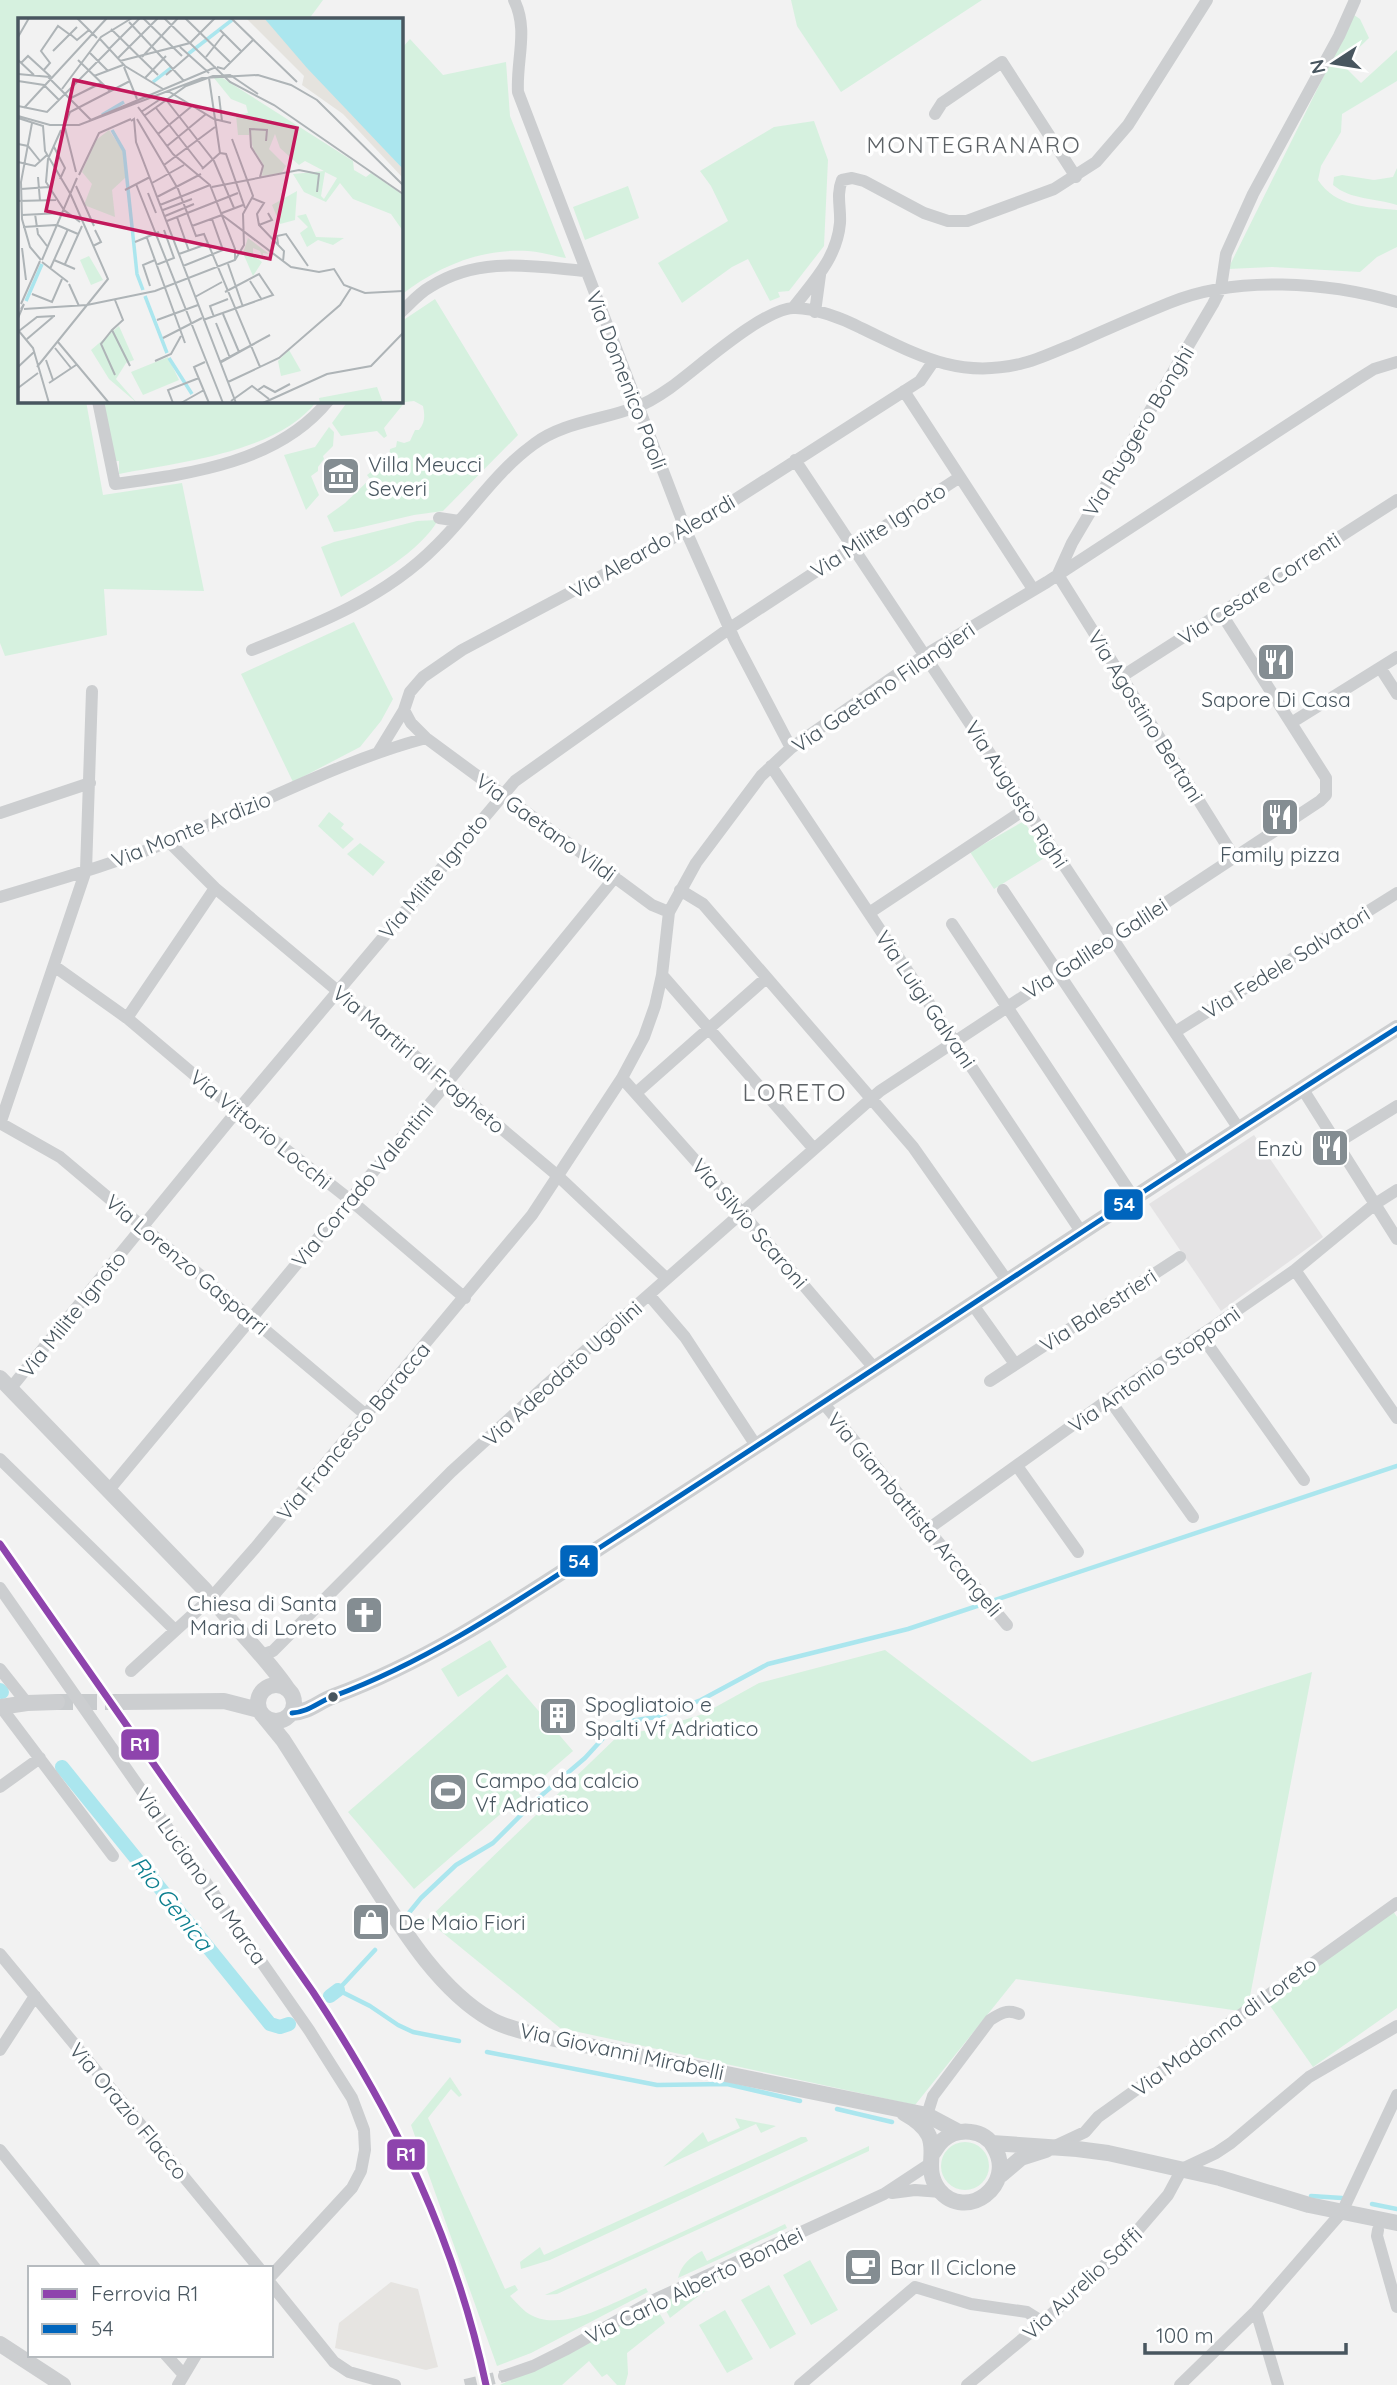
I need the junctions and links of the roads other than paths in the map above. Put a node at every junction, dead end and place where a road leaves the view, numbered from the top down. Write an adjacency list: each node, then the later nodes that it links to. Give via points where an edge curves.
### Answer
1 (514, 0): 6 (street, Via Domenico Paoli, via 523,31 516,72 518,92)
2 (1207, 0): 5 (street, via 1128,125 1096,162)
3 (1355, 0): 8 (street, via 1253,194 1226,254)
4 (935, 114): 5 (street, via 942,103 1002,62)
5 (1076, 177): 7 (street, via 967,221 924,213 864,181 842,180 836,242)
6 (585, 271): 11 (street, via 505,264 465,270 429,287); 18 (street, Via Domenico Paoli)
7 (820, 275): 10 (street); 12 (street)
8 (1221, 288): 9 (street, via 1315,287); 13 (street, via 1180,299 1029,362 973,369); 26 (street, Via Ruggero Bonghi, via 1072,543)
9 (1397, 302)
10 (793, 308): 12 (street); 18 (street, via 744,331)
11 (402, 311)
12 (815, 312): 13 (street, via 836,316)
13 (933, 362): 15 (street, Via Aleardo Aleardi)
14 (1397, 362): 26 (street, Via Gaetano Filangieri, via 1358,379)
15 (905, 391): 19 (street, Via Aleardo Aleardi); 20 (street)
16 (99, 402): 17 (street, via 115,484 172,476 265,449 294,433)
17 (327, 402)
18 (638, 407): 23 (street, via 567,427 536,442 508,465); 24 (street, Via Domenico Paoli)
19 (795, 460): 24 (street, Via Aleardo Aleardi); 25 (street, Via Augusto Righi)
20 (960, 477): 25 (street, Via Milite Ignoto); 27 (street)
21 (1397, 500): 28 (street, Via Cesare Correnti)
22 (439, 518): 23 (street)
23 (459, 521): 30 (street, via 401,578 360,602)
24 (686, 531): 29 (street, Via Domenico Paoli); 37 (street, Via Aleardo Aleardi, via 462,650 423,677 410,692)
25 (854, 546): 29 (street, Via Milite Ignoto); 31 (street, Via Augusto Righi)
26 (1058, 575): 27 (street, Via Gaetano Filangieri); 34 (street, Via Agostino Bertani)
27 (1033, 589): 31 (street, Via Gaetano Filangieri)
28 (1221, 613): 34 (street, Via Cesare Correnti); 38 (street)
29 (730, 628): 40 (street, Via Domenico Paoli); 44 (street, Via Milite Ignoto)
30 (252, 650)
31 (925, 655): 40 (street, Via Gaetano Filangieri); 45 (street, Via Augusto Righi)
32 (1397, 657): 33 (street)
33 (1381, 669): 36 (street); 38 (street)
34 (1121, 677): 48 (street, Via Agostino Bertani)
35 (92, 691): 43 (street)
36 (1397, 694)
37 (404, 710): 39 (street); 41 (street)
38 (1291, 723): 48 (street, Via Galileo Galilei, via 1326,778 1326,795)
39 (426, 738): 41 (street, Via Monte Ardizio); 44 (street, Via Gaetano Vildi)
40 (791, 748): 42 (street, Via Gaetano Filangieri)
41 (379, 751): 47 (street, Via Monte Ardizio)
42 (771, 765): 52 (street, Via Gaetano Filangieri, via 720,828); 57 (street, Via Luigi Galvani)
43 (90, 782): 46 (street); 49 (street)
44 (501, 794): 50 (street, Via Gaetano Vildi); 64 (street, Via Milite Ignoto)
45 (1027, 808): 57 (street); 59 (street, Via Augusto Righi)
46 (0, 813)
47 (169, 842): 49 (street, Via Monte Ardizio); 51 (street, Via Martiri di Fragheto)
48 (1234, 858): 59 (street, Via Galileo Galilei)
49 (86, 870): 55 (street, Via Monte Ardizio); 60 (street)
50 (615, 877): 56 (street, Via Gaetano Vildi); 72 (street, Via Corrado Valentini)
51 (215, 888): 64 (street, Via Martiri di Fragheto); 66 (street)
52 (680, 890): 56 (street, Via Gaetano Filangieri); 63 (street, via 703,904)
53 (1003, 890): 61 (street)
54 (1397, 893): 69 (street, Via Fedele Salvatori)
55 (0, 897)
56 (669, 912): 62 (street, Via Gaetano Filangieri)
57 (869, 913): 70 (street, Via Luigi Galvani)
58 (952, 924): 65 (street)
59 (1112, 937): 61 (street, Via Galileo Galilei); 69 (street, Via Augusto Righi)
60 (54, 966): 66 (street, Via Vittorio Locchi); 78 (street)
61 (1058, 972): 65 (street, Via Galileo Galilei); 82 (street)
62 (662, 975): 68 (street); 71 (street, Via Gaetano Filangieri, via 644,1037)
63 (765, 979): 68 (street); 75 (street)
64 (338, 992): 72 (street, Via Martiri di Fragheto); 77 (street, Via Milite Ignoto)
65 (1007, 1006): 70 (street, Via Galileo Galilei); 85 (street)
66 (127, 1018): 77 (street, Via Vittorio Locchi)
67 (1397, 1028): 73 (street)
68 (709, 1029): 74 (street); 81 (street)
69 (1175, 1032): 79 (street, Via Augusto Righi)
70 (954, 1041): 75 (street, Via Galileo Galilei); 90 (street, Via Luigi Galvani)
71 (622, 1079): 74 (street, Via Silvio Scaroni); 83 (street, Via Gaetano Filangieri)
72 (447, 1083): 83 (street, Via Martiri di Fragheto); 86 (street, Via Corrado Valentini)
73 (1302, 1088): 79 (street); 80 (street)
74 (636, 1093): 88 (street, Via Silvio Scaroni)
75 (871, 1098): 81 (street, Via Adeodato Ugolini); 95 (street, via 913,1147)
76 (1397, 1105): 80 (street)
77 (237, 1111): 86 (street, Via Vittorio Locchi); 89 (street, Via Milite Ignoto)
78 (0, 1124): 89 (street, Via Lorenzo Gasparri, via 60,1157)
79 (1239, 1129): 82 (street)
80 (1337, 1143): 87 (street)
81 (814, 1149): 88 (street, Via Adeodato Ugolini)
82 (1186, 1164): 85 (street)
83 (558, 1176): 94 (street, Via Martiri di Fragheto); 97 (street, Via Francesco Baracca)
84 (1397, 1190): 87 (street, Via Antonio Stoppani)
85 (1135, 1198): 90 (street)
86 (349, 1199): 97 (street, Via Vittorio Locchi); 99 (street, Via Corrado Valentini)
87 (1375, 1204): 91 (street); 93 (street, Via Antonio Stoppani)
88 (742, 1213): 94 (street, Via Adeodato Ugolini); 102 (street, Via Silvio Scaroni)
89 (143, 1228): 99 (street, Via Lorenzo Gasparri); 104 (street, Via Milite Ignoto)
90 (1082, 1233): 95 (street)
91 (1397, 1240)
92 (1180, 1257): 101 (street, Via Balestrieri)
93 (1295, 1270): 100 (street, Via Antonio Stoppani); 108 (street)
94 (667, 1279): 96 (street, Via Adeodato Ugolini)
95 (1008, 1282): 98 (street)
96 (649, 1296): 109 (street, via 685,1337); 121 (street, Via Adeodato Ugolini, via 451,1472 274,1651)
97 (465, 1297): 107 (street, Via Francesco Baracca)
98 (974, 1304): 101 (street); 102 (street)
99 (252, 1318): 107 (street, Via Lorenzo Gasparri); 113 (street, Via Corrado Valentini)
100 (1201, 1335): 105 (street, Via Antonio Stoppani); 112 (street)
101 (1015, 1364): 103 (street, Via Balestrieri)
102 (875, 1369): 106 (street)
103 (990, 1381)
104 (5, 1384): 113 (street)
105 (1109, 1399): 111 (street, Via Antonio Stoppani); 114 (street)
106 (824, 1404): 109 (street); 115 (street, Via Giambattista Arcangeli)
107 (366, 1415): 118 (street, Via Francesco Baracca)
108 (1397, 1418)
109 (757, 1447): 125 (street, via 492,1617 406,1665)
110 (0, 1459): 120 (street)
111 (1017, 1466): 115 (street, Via Antonio Stoppani); 116 (street)
112 (1304, 1480)
113 (108, 1490): 118 (street)
114 (1194, 1517)
115 (928, 1529): 119 (street, Via Giambattista Arcangeli)
116 (1078, 1552)
117 (0, 1588): 160 (street, Via Luciano La Marca, via 352,2098 364,2130 361,2171 352,2188)
118 (211, 1598): 120 (street, Via Francesco Baracca); 121 (street)
119 (1007, 1625)
120 (175, 1630): 123 (street, Via Francesco Baracca)
121 (261, 1655): 124 (street)
122 (0, 1669): 128 (street)
123 (131, 1671)
124 (289, 1690): 125 (street); 130 (street, via 276,1684 264,1688 258,1698); 131 (street, via 294,1699)
125 (327, 1699): 131 (street)
126 (57, 1702): 128 (street)
127 (120, 1702): 130 (street, via 224,1701)
128 (27, 1703): 129 (street)
129 (0, 1707): 133 (street)
130 (262, 1714): 131 (street, via 278,1721); 132 (street, Via Giovanni Mirabelli)
131 (291, 1714): 132 (street)
132 (283, 1740): 143 (street, Via Giovanni Mirabelli, via 439,1976 488,2018 540,2036)
133 (40, 1758): 134 (street); 135 (street)
134 (0, 1787)
135 (113, 1856)
136 (1397, 1903): 147 (street, Via Madonna di Loreto, via 1098,2117 1085,2132)
137 (0, 1954): 138 (street, Via Orazio Flacco)
138 (35, 1996): 141 (street); 159 (street, Via Orazio Flacco)
139 (1019, 2014): 144 (street, via 1002,2012 990,2020 933,2096)
140 (1397, 2026): 150 (street, via 1310,2077 1231,2143)
141 (0, 2050)
142 (1397, 2095): 154 (street)
143 (892, 2107): 144 (street, Via Giovanni Mirabelli); 149 (street, Via Giovanni Mirabelli, via 926,2130)
144 (927, 2115): 145 (street, Via Giovanni Mirabelli)
145 (959, 2132): 146 (street, Via Giovanni Mirabelli, via 971,2131); 149 (street, via 943,2139)
146 (992, 2143): 147 (street, Via Giovanni Mirabelli); 151 (street, via 1000,2158)
147 (1051, 2148): 150 (street, Via Giovanni Mirabelli, via 1077,2148); 151 (street, Via Giovanni Mirabelli, via 1021,2158)
148 (0, 2150): 158 (street)
149 (932, 2158): 152 (street, Via Giovanni Mirabelli, via 932,2179); 153 (street, Via Carlo Alberto Bondei)
150 (1182, 2169): 154 (street, Via Giovanni Mirabelli, via 1216,2188); 164 (street, Via Aurelio Saffi, via 1146,2223)
151 (1001, 2175): 152 (street, Via Giovanni Mirabelli, via 994,2189 975,2201 953,2200)
152 (941, 2192): 153 (street, Via Carlo Alberto Bondei)
153 (884, 2194): 168 (street, Via Carlo Alberto Bondei, via 656,2299 565,2350)
154 (1338, 2216): 155 (street); 156 (street); 163 (street)
155 (1397, 2223)
156 (1378, 2230): 157 (street); 162 (street)
157 (1397, 2233)
158 (93, 2266)
159 (257, 2266)
160 (273, 2274)
161 (273, 2286): 171 (street, via 334,2362 349,2372)
162 (1397, 2307)
163 (1256, 2311): 174 (street); 175 (street)
164 (1043, 2322): 172 (street, via 1027,2312 971,2304 915,2287); 173 (street, Via Aurelio Saffi)
165 (0, 2344): 170 (street)
166 (167, 2357): 169 (street)
167 (195, 2357): 169 (street)
168 (504, 2376)
169 (181, 2380)
170 (63, 2385)
171 (395, 2385)
172 (800, 2385)
173 (967, 2385)
174 (1180, 2385)
175 (1278, 2385)

